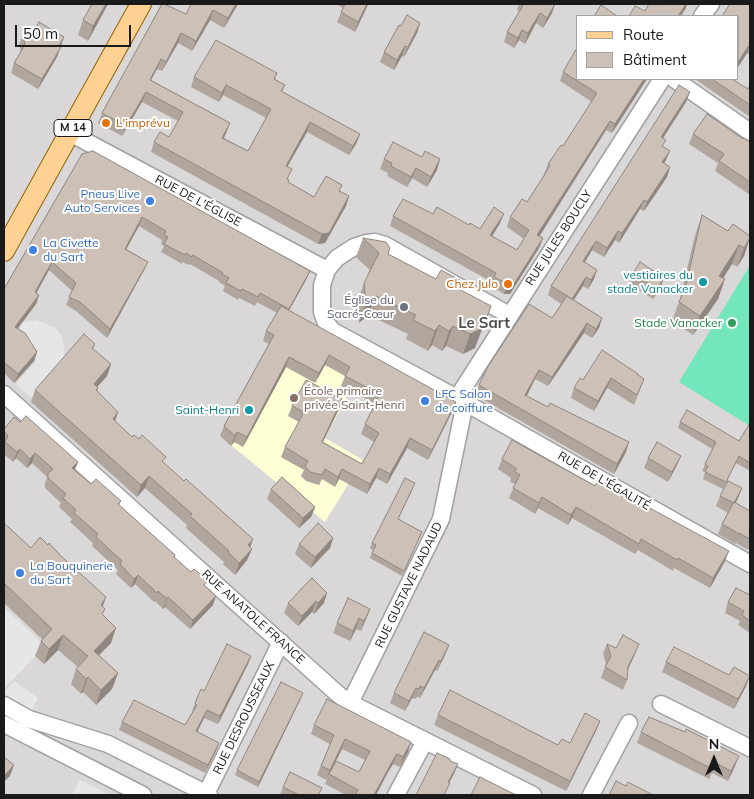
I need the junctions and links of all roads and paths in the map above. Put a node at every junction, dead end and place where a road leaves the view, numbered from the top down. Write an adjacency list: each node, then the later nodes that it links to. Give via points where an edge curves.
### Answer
1 (141, 4): 7 (main road, M 14)
2 (710, 4): 3 (street)
3 (703, 15)
4 (661, 80): 10 (street, RUE JULES BOUCLY)
5 (675, 80): 6 (street)
6 (750, 132)
7 (70, 133): 8 (main road, M 14); 9 (street, RUE DE L'ÉGLISE)
8 (4, 251)
9 (327, 270): 10 (street, via 337,258 354,247 366,243 380,244); 12 (street, RUE DE L'ÉGALITÉ, via 321,306 330,328)
10 (510, 315): 12 (street, RUE JULES BOUCLY)
11 (4, 394): 14 (street, RUE ANATOLE FRANCE)
12 (461, 400): 13 (street, RUE DE L'ÉGALITÉ); 15 (street, RUE GUSTAVE NADAUD, via 441,519)
13 (750, 564)
14 (281, 642): 15 (street, RUE ANATOLE FRANCE); 22 (street, RUE DESROUSSEAUX)
15 (350, 703): 20 (street, RUE ANATOLE FRANCE)
16 (661, 704): 21 (street)
17 (4, 705): 22 (street, via 29,719 108,744)
18 (629, 723): 26 (street)
19 (4, 724): 23 (street)
20 (425, 741): 24 (street); 25 (street, RUE ANATOLE FRANCE)
21 (750, 748)
22 (207, 794)
23 (143, 795)
24 (396, 795)
25 (533, 795)
26 (591, 795)

